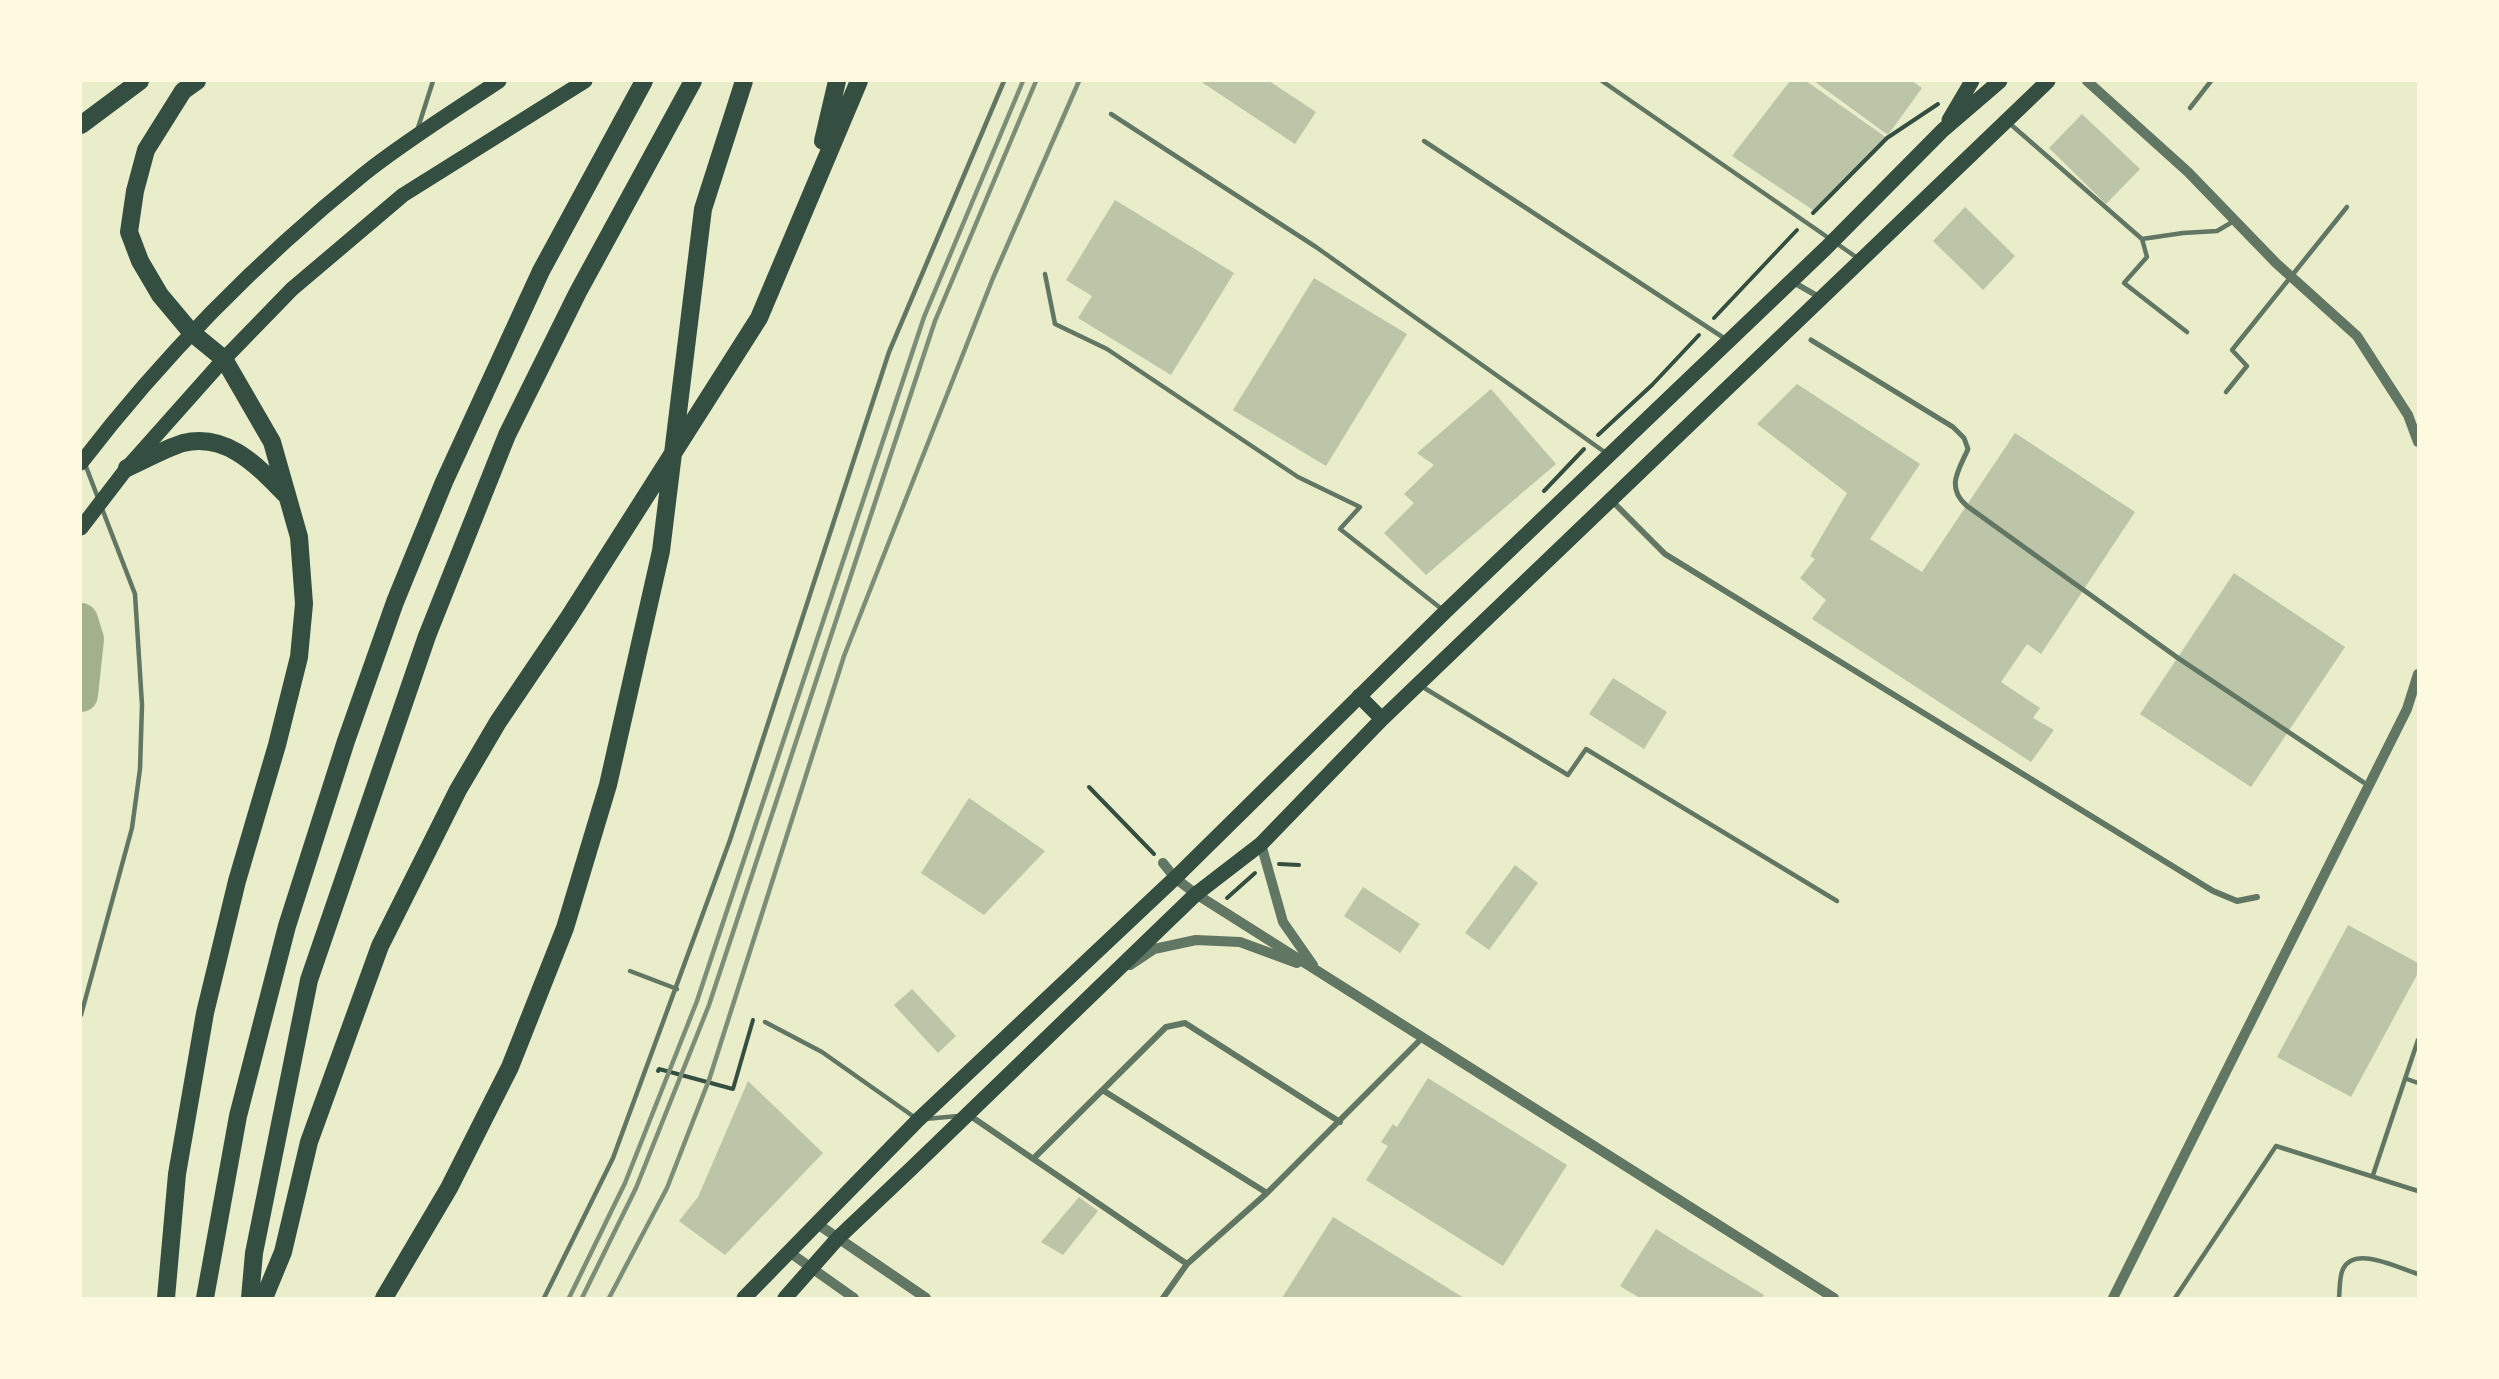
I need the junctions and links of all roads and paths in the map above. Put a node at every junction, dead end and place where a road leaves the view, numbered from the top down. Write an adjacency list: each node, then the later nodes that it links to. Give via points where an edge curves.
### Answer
1 (140, 81): 20 (highway)
2 (197, 81): 35 (highway, via 183,91 146,150 129,232 155,287)
3 (433, 81): 23 (lane)
4 (499, 81): 23 (main road)
5 (585, 81): 39 (main road, via 383,210 292,289)
6 (644, 81): 89 (highway, via 541,271 444,482 391,613 287,926 238,1116)
7 (693, 81): 90 (highway, via 578,292 507,435 427,636 309,980 254,1253)
8 (744, 81): 92 (highway, via 703,209 661,551 608,785 565,928 510,1067 449,1188)
9 (837, 81): 25 (highway)
10 (859, 81): 25 (highway)
11 (1004, 81): 65 (lane, via 889,352 730,840)
12 (1602, 81): 29 (lane)
13 (1972, 81): 22 (main road)
14 (2000, 81): 22 (main road)
15 (2048, 81): 21 (main road)
16 (2087, 81): 27 (street, via 2188,172)
17 (2211, 81): 18 (lane)
18 (2190, 108)
19 (1111, 114): 43 (lane, via 1316,247)
20 (86, 120)
21 (2007, 121): 28 (lane); 30 (main road)
22 (1943, 130): 29 (main road)
23 (415, 136): 35 (main road, via 355,182)
24 (1424, 141): 38 (lane)
25 (811, 189): 91 (highway, via 759,318 498,722 458,790 380,946 309,1142 283,1252)
26 (2347, 207): 32 (lane)
27 (2234, 221): 28 (lane, via 2217,231); 32 (street)
28 (2142, 239): 36 (lane, via 2147,257 2124,283)
29 (1834, 240): 30 (lane); 33 (main road)
30 (1861, 261): 34 (main road)
31 (1045, 274): 49 (lane, via 1055,324 1107,349 1298,477 1360,507 1340,529)
32 (2290, 276): 40 (lane, via 2232,350 2247,366); 41 (street, via 2357,336 2408,415)
33 (1791, 282): 34 (street); 38 (main road)
34 (1821, 298): 47 (main road)
35 (191, 332): 39 (highway); 44 (main road)
36 (2187, 332)
37 (1811, 340): 54 (street, via 1953,427 1964,438 1968,448 1957,469 1954,488 1966,506 2178,658)
38 (1729, 342): 43 (main road)
39 (224, 358): 45 (main road); 46 (highway, via 272,442)
40 (2226, 392)
41 (2418, 442)
42 (81, 453): 66 (lane, via 135,594 142,705 140,769 132,828)
43 (1611, 456): 49 (main road)
44 (81, 463)
45 (127, 468): 46 (highway, via 186,443 222,445 246,456); 48 (main road)
46 (288, 497): 88 (highway, via 302,567 304,604 299,657 205,1013 177,1174)
47 (1612, 500): 51 (main road); 60 (street, via 1665,554 2213,891 2237,901)
48 (81, 528)
49 (1445, 612): 52 (main road)
50 (2418, 674): 100 (street, via 2407,709)
51 (1419, 685): 53 (main road); 61 (lane, via 1568,775 1586,749)
52 (1359, 696): 53 (main road); 58 (main road)
53 (1382, 719): 56 (main road)
54 (2363, 782)
55 (1089, 787): 57 (path)
56 (1261, 844): 59 (main road); 62 (street, via 1283,922)
57 (1163, 863): 58 (street)
58 (1175, 878): 59 (street); 76 (main road)
59 (1196, 894): 62 (street); 64 (main road)
60 (2257, 897)
61 (1837, 901)
62 (1317, 970): 64 (street, via 1240,942 1196,940 1154,949); 69 (street)
63 (630, 971): 65 (lane)
64 (1113, 975): 75 (main road)
65 (677, 989): 93 (lane, via 613,1158)
66 (81, 1015)
67 (765, 1022): 76 (lane, via 822,1052)
68 (750, 1025): 71 (path, via 733,1089)
69 (1422, 1037): 77 (street); 99 (street)
70 (2418, 1040): 72 (lane)
71 (659, 1069)
72 (2407, 1079): 73 (lane); 79 (lane)
73 (2418, 1083)
74 (1104, 1091): 77 (street, via 1166,1027 1185,1023); 78 (street); 81 (street)
75 (969, 1115): 76 (lane); 78 (street); 83 (main road)
76 (918, 1120): 82 (main road)
77 (1340, 1122): 81 (street)
78 (1033, 1159): 85 (street)
79 (2373, 1175): 80 (lane); 101 (lane, via 2276,1146)
80 (2418, 1191)
81 (1268, 1193): 85 (street)
82 (816, 1224): 83 (street); 84 (main road)
83 (838, 1238): 86 (main road); 97 (street)
84 (789, 1252): 86 (street); 94 (main road)
85 (1187, 1263): 98 (street)
86 (812, 1270): 95 (main road); 96 (street)
87 (2418, 1274): 102 (lane, via 2361,1256 2349,1261 2342,1271)
88 (166, 1298)
89 (205, 1298)
90 (250, 1298)
91 (264, 1298)
92 (384, 1298)
93 (544, 1298)
94 (744, 1298)
95 (785, 1298)
96 (854, 1298)
97 (926, 1298)
98 (1163, 1298)
99 (1834, 1298)
100 (2114, 1298)
101 (2175, 1298)
102 (2339, 1298)

